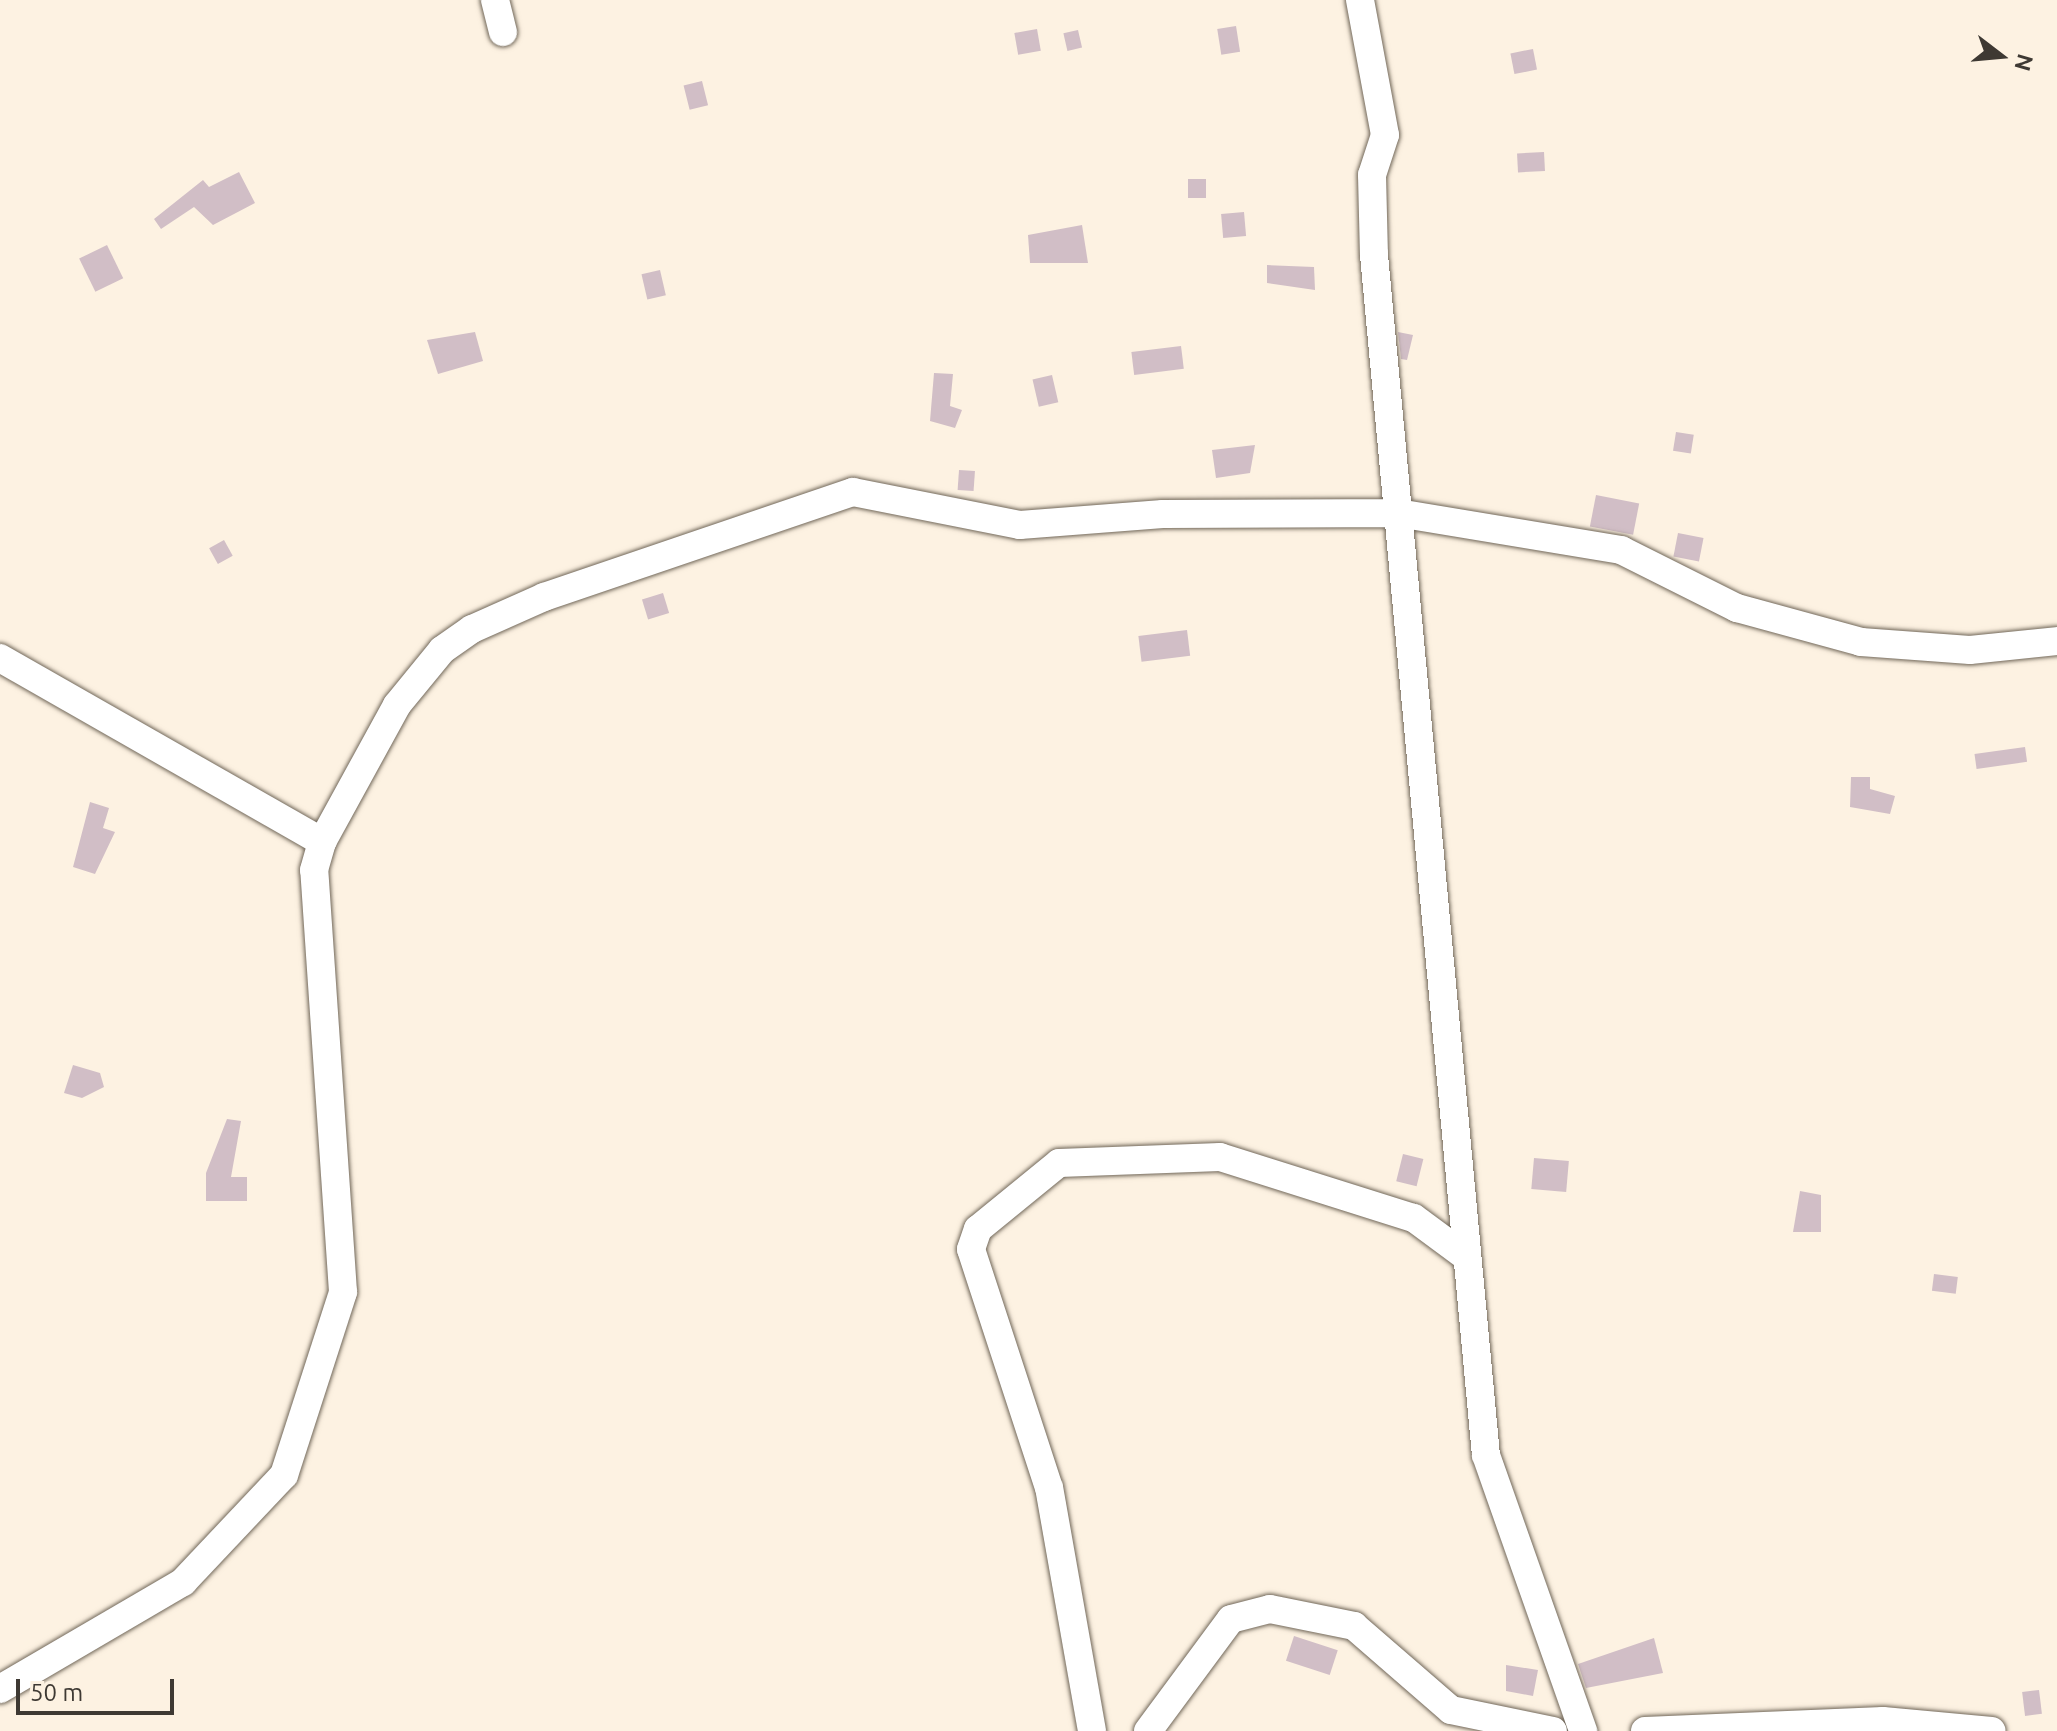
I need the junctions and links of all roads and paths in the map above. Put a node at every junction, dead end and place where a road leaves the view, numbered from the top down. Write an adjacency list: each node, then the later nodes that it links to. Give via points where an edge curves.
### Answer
1 (495, 0): 3 (street)
2 (1360, 0): 4 (street, via 1385,135 1372,175 1372,216)
3 (503, 32)
4 (1398, 513): 5 (street, via 1621,550 1737,608 1861,642 1970,650); 7 (street, via 1163,514 1041,526 845,494 738,537 544,597 457,638 397,705); 8 (street, via 1445,963)
5 (2057, 641)
6 (0, 658): 7 (street)
7 (322, 842): 9 (street, via 312,887 343,1292 284,1475 183,1582)
8 (1464, 1255): 10 (street, via 1414,1218 1220,1157 1059,1163 978,1229 971,1249 1049,1488); 13 (street, via 1486,1455)
9 (0, 1689)
10 (1092, 1731)
11 (1148, 1731): 12 (street, via 1231,1619 1270,1609 1354,1626 1451,1710)
12 (1553, 1731)
13 (1583, 1731)
14 (1645, 1731): 15 (street, via 1883,1721)
15 (1992, 1731)

